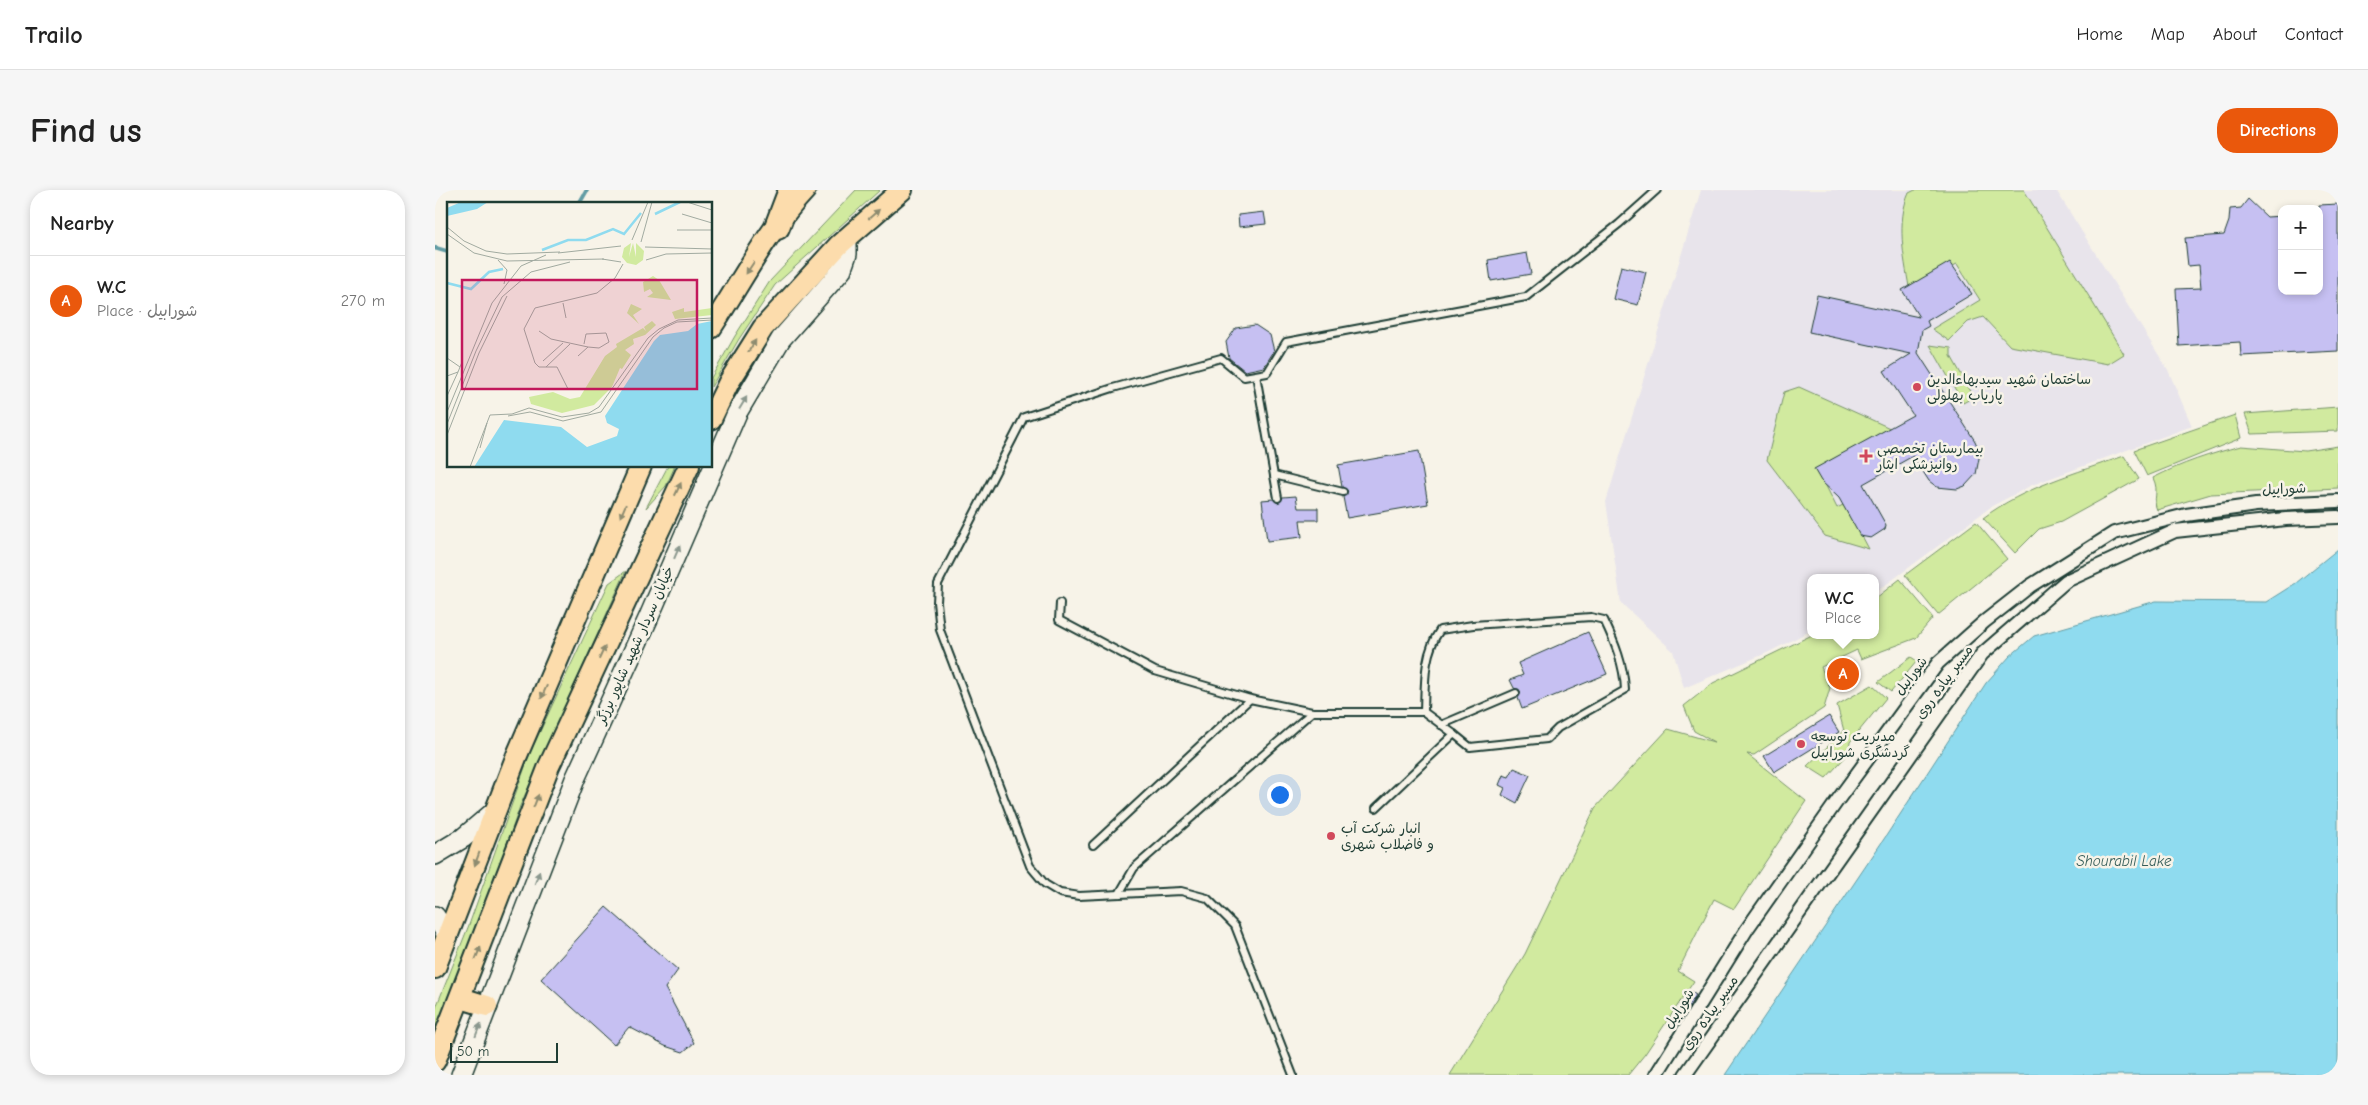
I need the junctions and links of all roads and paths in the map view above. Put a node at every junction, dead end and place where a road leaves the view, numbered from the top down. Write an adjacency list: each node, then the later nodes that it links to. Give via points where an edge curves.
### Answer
1 (791, 190): 5 (highway)
2 (805, 190): 5 (main road)
3 (902, 190): 6 (main road, one-way to 3)
4 (1657, 190): 8 (lane, via 1526,297 1286,342 1267,373)
5 (777, 227): 7 (main road, one-way to 7)
6 (847, 238): 9 (main road, one-way to 6, via 729,382 763,328); 33 (main road, خیابان سردار شهید شاپور برزگر, one-way to 6, via 575,779 737,413 781,339 841,271 847,254)
7 (713, 325)
8 (1257, 375): 12 (lane); 28 (lane, via 1244,377 1221,358 1024,417 938,584 941,630 1031,866 1045,884 1060,893 1079,896)
9 (713, 415)
10 (640, 468): 25 (main road, one-way to 25)
11 (688, 468): 32 (main road, خیابان سردار شهید شاپور برزگر, one-way to 11, via 549,766)
12 (1274, 475): 13 (lane); 14 (lane)
13 (1343, 492)
14 (1278, 498)
15 (2338, 501): 37 (street, شورابیل, via 2256,505 2195,513 2115,533 2030,586 1984,622 1938,663 1837,800 1747,929)
16 (2338, 517): 38 (street, مسیر پیاده روی, via 2175,531 2066,581 1982,654)
17 (1060, 603): 19 (lane, via 1059,620 1155,672)
18 (1516, 693): 22 (lane)
19 (1250, 699): 20 (lane); 26 (lane)
20 (1312, 712): 21 (lane); 28 (lane, via 1134,868)
21 (1424, 712): 22 (lane); 23 (lane, via 1426,666 1431,642 1440,630 1591,616 1604,620 1622,665 1625,690 1558,728 1547,740 1470,747)
22 (1441, 725): 23 (lane)
23 (1454, 734): 24 (lane)
24 (1376, 808)
25 (495, 810): 27 (main road); 30 (main road, one-way to 30)
26 (1093, 845)
27 (436, 857)
28 (1119, 894): 36 (lane, via 1181,891 1207,898 1223,913 1235,926)
29 (435, 916): 30 (main road)
30 (448, 936): 31 (main road)
31 (435, 968)
32 (461, 998): 33 (main road); 34 (main road, خیابان سردار شهید شاپور برزگر)
33 (487, 1006): 35 (main road, خیابان سردار شهید شاپور برزگر, one-way to 33)
34 (435, 1061)
35 (461, 1075)
36 (1293, 1075)
37 (1656, 1075)
38 (1685, 1075)

